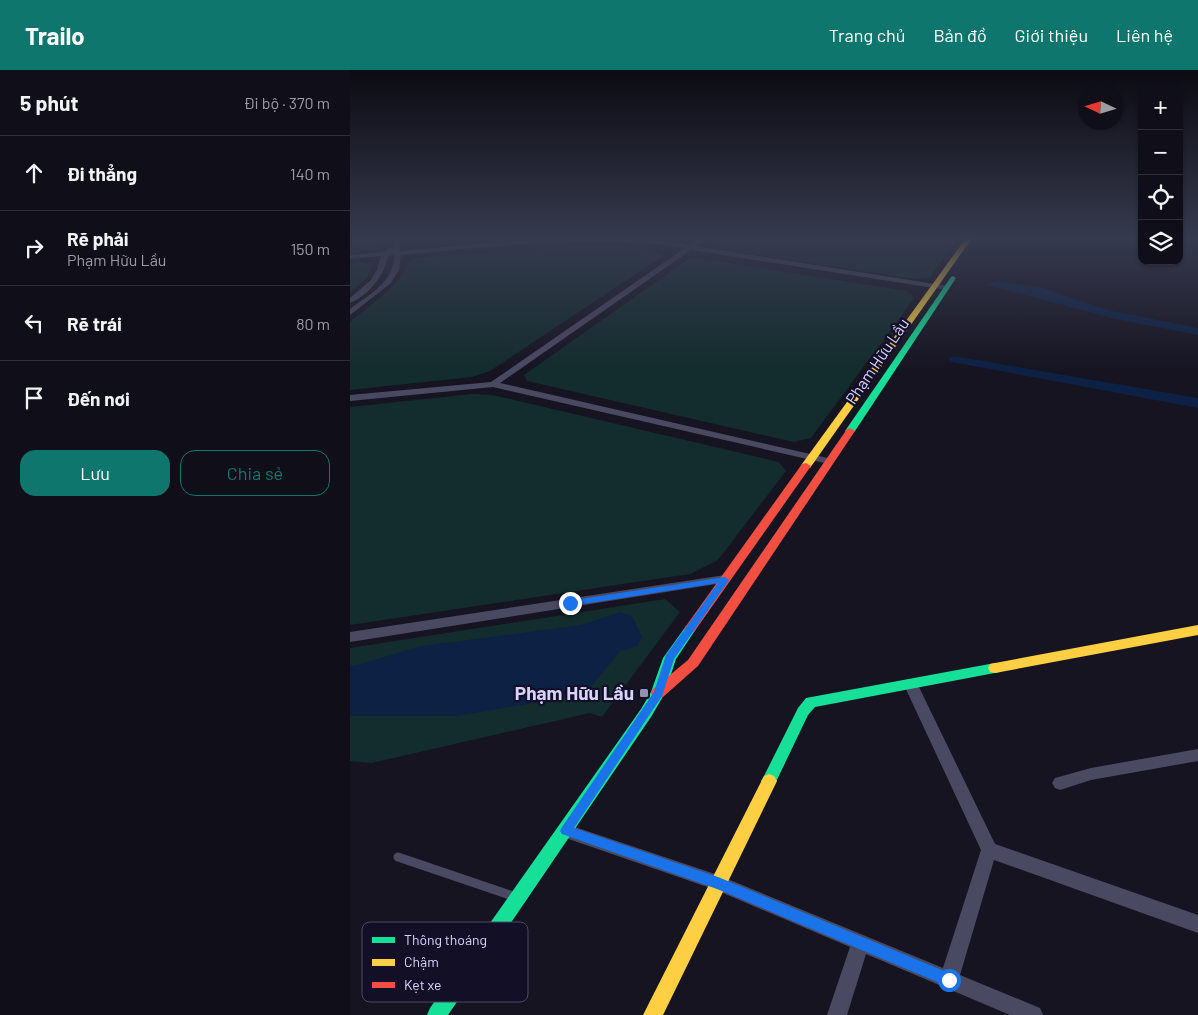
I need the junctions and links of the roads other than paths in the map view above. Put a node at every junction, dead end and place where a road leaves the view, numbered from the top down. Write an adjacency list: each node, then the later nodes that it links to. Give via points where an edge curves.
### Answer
1 (372, 282): 8 (street)
2 (386, 282): 9 (street)
3 (641, 282): 10 (street)
4 (894, 282): 7 (street)
5 (943, 282): 7 (main road, Phạm Hữu Lầu)
6 (945, 282): 7 (main road, Phạm Hữu Lầu)
7 (939, 289): 12 (main road, Phạm Hữu Lầu); 13 (main road, Phạm Hữu Lầu)
8 (350, 301)
9 (350, 313)
10 (493, 384): 11 (street); 12 (street)
11 (350, 398)
12 (812, 457): 13 (street); 14 (main road, Phạm Hữu Lầu)
13 (829, 461): 18 (main road, Phạm Hữu Lầu, via 693,663)
14 (725, 580): 16 (street); 18 (main road, Phạm Hữu Lầu, via 670,658)
15 (1198, 630): 17 (main road)
16 (350, 637)
17 (911, 685): 22 (street); 24 (main road, via 810,702)
18 (658, 693): 21 (main road, Phạm Hữu Lầu)
19 (1197, 759): 20 (street, via 1091,774)
20 (1060, 783)
21 (566, 831): 24 (street); 25 (main road, Phạm Hữu Lầu)
22 (989, 850): 27 (street); 29 (street)
23 (398, 857): 25 (lane)
24 (718, 883): 28 (street); 33 (main road)
25 (519, 898): 26 (main road, Phạm Hữu Lầu)
26 (502, 922)
27 (1198, 924)
28 (861, 943): 29 (street); 34 (street)
29 (949, 980): 31 (street)
30 (446, 1002): 32 (main road, Phạm Hữu Lầu)
31 (1027, 1014)
32 (437, 1015)
33 (653, 1015)
34 (837, 1015)

